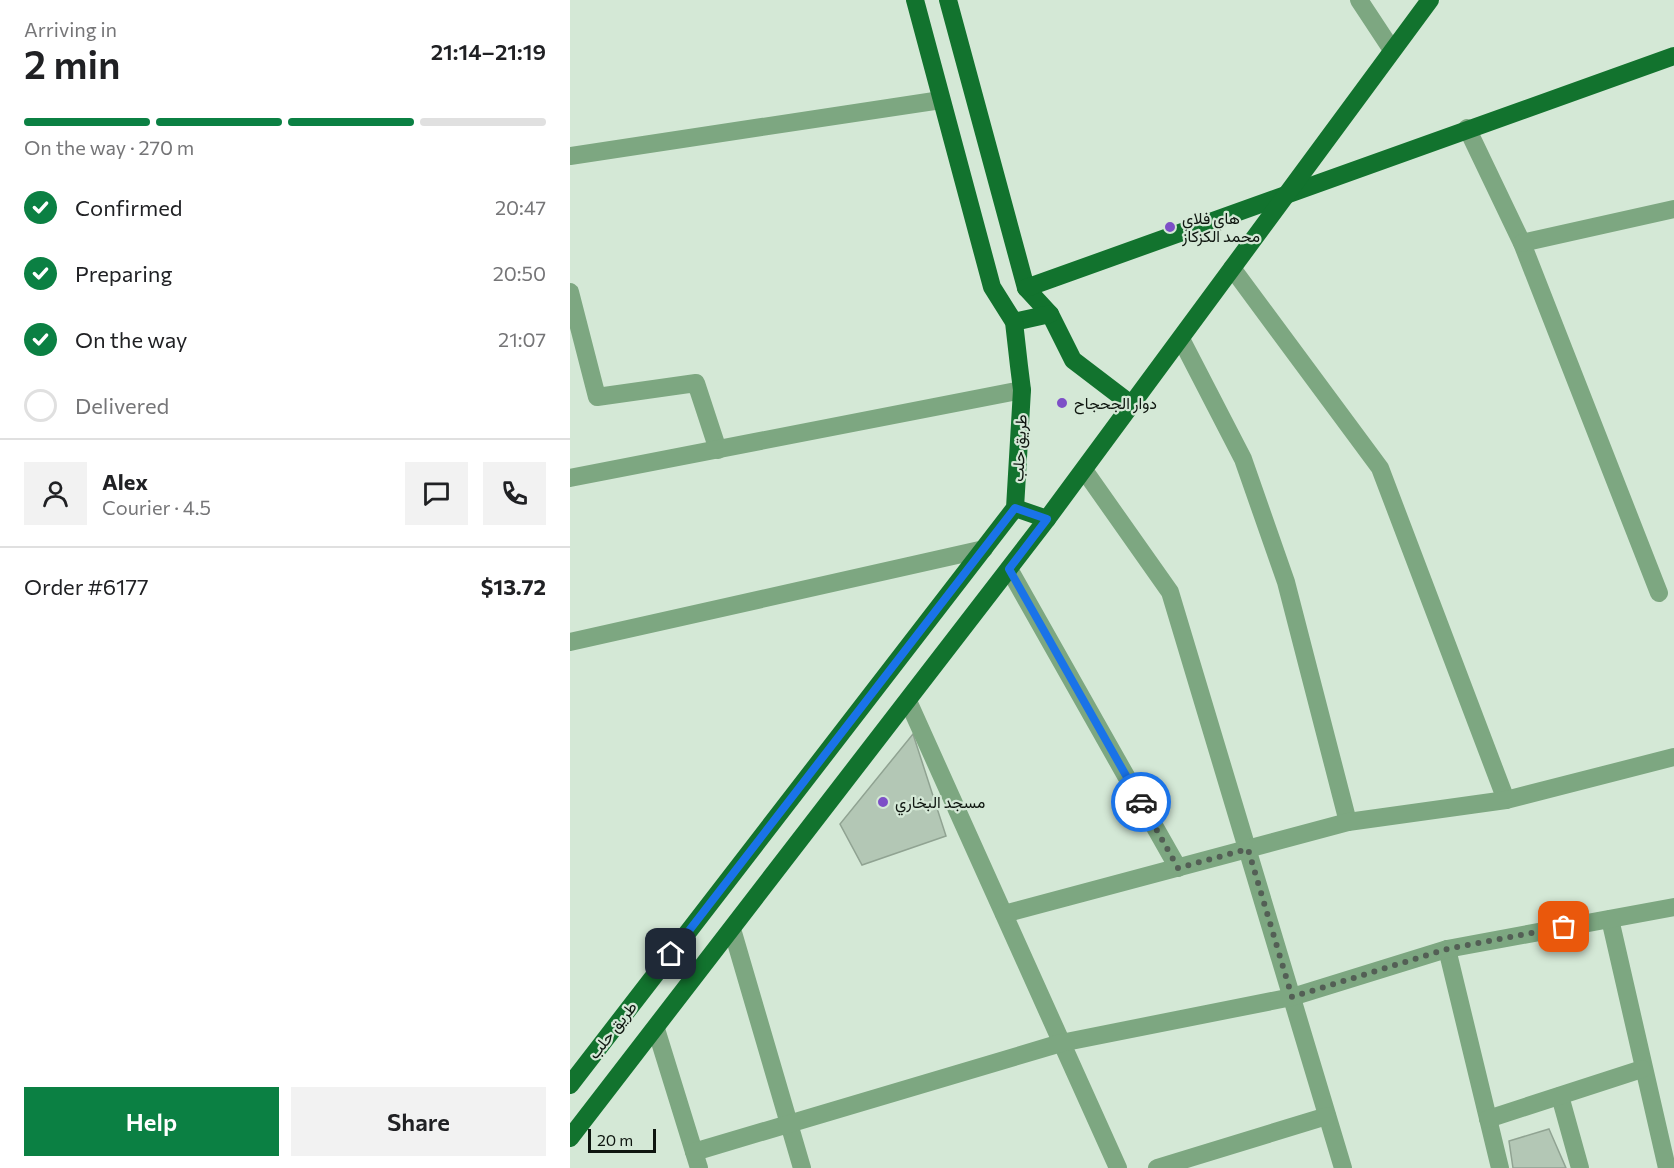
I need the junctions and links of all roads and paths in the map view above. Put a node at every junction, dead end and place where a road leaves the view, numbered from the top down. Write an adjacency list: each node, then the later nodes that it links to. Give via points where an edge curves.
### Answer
1 (915, 0): 7 (main road, طريق حلب)
2 (948, 0): 14 (main road)
3 (1359, 0): 5 (street)
4 (1430, 0): 5 (main road, طريق حلب)
5 (1392, 50): 10 (main road, طريق حلب)
6 (1674, 56): 8 (main road)
7 (941, 100): 9 (street); 17 (main road, طريق حلب, via 992,287)
8 (1467, 128): 10 (main road); 12 (street)
9 (570, 156)
10 (1285, 196): 13 (main road, طريق حلب); 14 (main road)
11 (1674, 209): 12 (street)
12 (1522, 243): 28 (street)
13 (1232, 268): 18 (main road, طريق حلب); 32 (street, via 1380,468)
14 (1026, 288): 16 (main road)
15 (570, 292): 21 (street, via 597,397 696,383)
16 (1050, 314): 17 (main road); 20 (main road, via 1073,360)
17 (1014, 322): 19 (main road, طريق حلب)
18 (1181, 339): 20 (main road, طريق حلب); 33 (street, via 1244,459 1286,582)
19 (1022, 390): 21 (street); 24 (main road, طريق حلب)
20 (1132, 405): 22 (main road, طريق حلب)
21 (718, 450): 23 (street)
22 (1084, 470): 25 (main road, طريق حلب); 34 (street, via 1170,592)
23 (570, 478)
24 (1015, 508): 25 (main road); 26 (main road, طريق حلب)
25 (1047, 519): 27 (main road, طريق حلب)
26 (984, 549): 29 (street); 45 (main road, طريق حلب)
27 (1009, 569): 30 (main road, طريق حلب); 35 (street)
28 (1659, 593)
29 (570, 642)
30 (908, 701): 37 (street); 39 (main road, طريق حلب)
31 (1674, 757): 32 (street)
32 (1506, 800): 33 (street)
33 (1348, 822): 34 (street)
34 (1248, 849): 35 (street); 41 (street)
35 (1178, 868): 37 (street)
36 (1674, 907): 38 (street)
37 (1004, 914): 43 (street)
38 (1610, 919): 40 (street); 44 (street)
39 (732, 929): 42 (main road, طريق حلب); 49 (street)
40 (1447, 949): 41 (street); 48 (street)
41 (1292, 997): 43 (street); 47 (street)
42 (656, 1029): 50 (main road, طريق حلب); 51 (street)
43 (1061, 1043): 49 (street); 53 (street)
44 (1642, 1069): 46 (street); 58 (street)
45 (570, 1084)
46 (1560, 1096): 48 (street); 57 (street)
47 (1327, 1116): 54 (street); 55 (street)
48 (1488, 1119): 56 (street)
49 (789, 1124): 51 (street); 52 (street)
50 (570, 1138)
51 (697, 1160)
52 (802, 1168)
53 (1118, 1168)
54 (1157, 1168)
55 (1343, 1168)
56 (1500, 1168)
57 (1580, 1168)
58 (1666, 1168)

